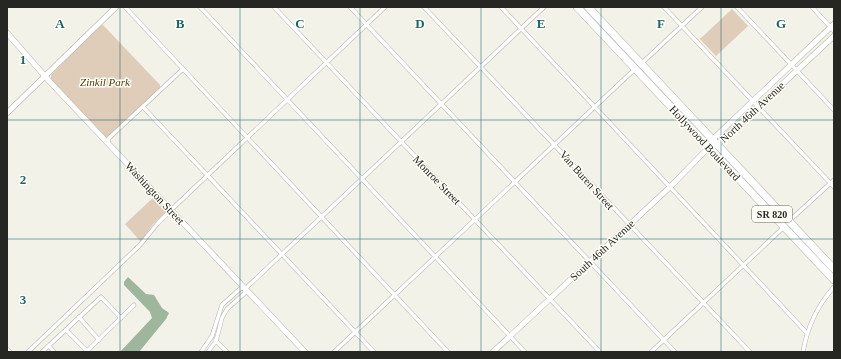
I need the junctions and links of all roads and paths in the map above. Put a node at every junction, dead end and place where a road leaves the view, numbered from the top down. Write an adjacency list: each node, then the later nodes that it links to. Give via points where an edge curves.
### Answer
1 (116, 7): 30 (street)
2 (125, 7): 28 (street)
3 (200, 7): 32 (street)
4 (274, 7): 23 (street, Monroe Street)
5 (350, 7): 16 (street)
6 (384, 7): 16 (street)
7 (424, 7): 26 (street, Van Buren Street)
8 (501, 7): 19 (street)
9 (544, 7): 19 (street)
10 (577, 7): 22 (highway, Hollywood Boulevard / SR 820)
11 (664, 7): 17 (street)
12 (702, 7): 17 (street)
13 (738, 7): 25 (street)
14 (812, 7): 18 (street)
15 (587, 8): 24 (highway, Hollywood Boulevard / SR 820)
16 (366, 24): 23 (street); 34 (street)
17 (682, 26): 24 (street); 33 (street)
18 (833, 27): 25 (street, North 46th Avenue)
19 (521, 29): 26 (street); 36 (street)
20 (7, 33): 30 (street, Washington Street)
21 (834, 36): 29 (street, North 46th Avenue)
22 (612, 45): 24 (highway, via 618,46 635,63); 27 (highway, Hollywood Boulevard / SR 820)
23 (326, 63): 32 (street); 42 (street, Monroe Street)
24 (642, 63): 31 (highway, Hollywood Boulevard / SR 820)
25 (792, 64): 29 (street); 33 (street, North 46th Avenue)
26 (480, 67): 34 (street); 44 (street, Van Buren Street)
27 (635, 69): 31 (highway, via 643,71 657,86); 36 (street); 45 (highway, Hollywood Boulevard / SR 820)
28 (184, 70): 35 (street); 40 (street)
29 (797, 70): 37 (street, North 46th Avenue); 38 (street)
30 (45, 76): 39 (street); 41 (street, Washington Street)
31 (662, 85): 43 (highway, Hollywood Boulevard / SR 820)
32 (287, 100): 40 (street); 47 (street)
33 (752, 101): 37 (street); 43 (street, North 46th Avenue)
34 (441, 104): 42 (street); 49 (street)
35 (143, 107): 41 (street, via 109,138); 46 (street)
36 (595, 107): 44 (street); 51 (street)
37 (758, 107): 43 (street, North 46th Avenue); 50 (street)
38 (834, 110)
39 (8, 111)
40 (248, 137): 46 (street); 55 (street)
41 (108, 142): 54 (street, Washington Street)
42 (401, 142): 47 (street); 56 (street, Monroe Street)
43 (716, 142): 45 (street, North 46th Avenue); 57 (highway, Hollywood Boulevard / SR 820)
44 (555, 145): 49 (street); 58 (street, Van Buren Street)
45 (709, 147): 51 (street, South 46th Avenue); 53 (highway, Hollywood Boulevard / SR 820)
46 (207, 176): 54 (street); 61 (street)
47 (362, 179): 55 (street); 62 (street)
48 (834, 180): 50 (street)
49 (515, 182): 56 (street); 63 (street)
50 (830, 183): 52 (street); 57 (street)
51 (670, 187): 58 (street, South 46th Avenue); 64 (street)
52 (834, 187)
53 (757, 198): 57 (highway, via 766,203 783,221); 59 (highway, Hollywood Boulevard / SR 820)
54 (171, 210): 70 (street, Washington Street); 88 (street, via 140,245)
55 (322, 216): 61 (street); 71 (street)
56 (475, 220): 62 (street); 72 (street, Monroe Street)
57 (789, 221): 60 (highway, Hollywood Boulevard / SR 820)
58 (629, 225): 63 (street, South 46th Avenue); 73 (street, Van Buren Street)
59 (784, 227): 60 (highway, via 791,228 806,244); 64 (street); 65 (highway, Hollywood Boulevard / SR 820)
60 (811, 244): 66 (highway, Hollywood Boulevard / SR 820)
61 (281, 254): 70 (street); 78 (street)
62 (435, 257): 71 (street); 81 (street)
63 (590, 262): 72 (street, South 46th Avenue); 83 (street)
64 (743, 264): 73 (street); 79 (street)
65 (820, 265): 67 (highway, via 826,266); 68 (highway, Hollywood Boulevard / SR 820)
66 (834, 269)
67 (834, 274)
68 (834, 280)
69 (834, 288): 79 (street)
70 (245, 289): 80 (street, via 241,288 222,305); 84 (street, via 245,293 227,309); 95 (street, Washington Street)
71 (395, 295): 78 (street); 98 (street)
72 (550, 299): 81 (street, South 46th Avenue); 101 (street, Monroe Street)
73 (703, 302): 83 (street); 104 (street, Van Buren Street)
74 (134, 305): 76 (street)
75 (79, 317): 76 (street, via 101,297); 77 (street); 82 (street)
76 (121, 318): 82 (street)
77 (66, 330): 85 (street); 91 (street)
78 (355, 332): 96 (street); 97 (street)
79 (806, 332): 105 (street)
80 (212, 336): 84 (street); 92 (street)
81 (510, 336): 99 (street, South 46th Avenue); 100 (street)
82 (99, 340): 91 (street)
83 (663, 340): 102 (street); 103 (street)
84 (216, 341): 93 (street); 94 (street)
85 (49, 346): 89 (street); 90 (street)
86 (7, 349): 87 (street)
87 (10, 352)
88 (28, 352)
89 (42, 352)
90 (54, 352)
91 (87, 352)
92 (201, 352)
93 (208, 352)
94 (227, 352)
95 (305, 352)
96 (334, 352)
97 (374, 352)
98 (448, 352)
99 (493, 352)
100 (525, 352)
101 (600, 352)
102 (650, 352)
103 (674, 352)
104 (750, 352)
105 (803, 352)

